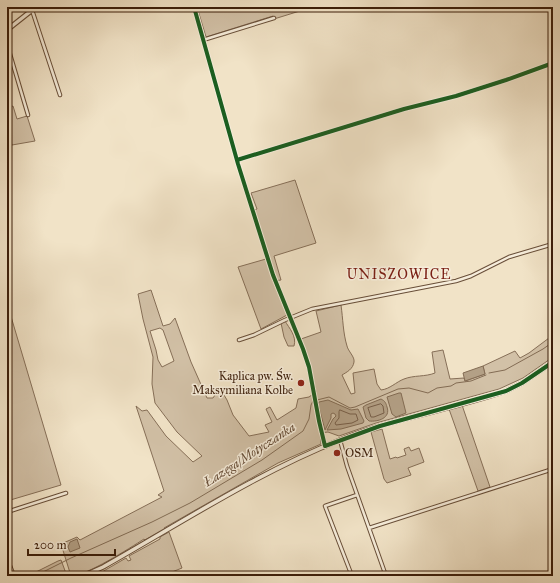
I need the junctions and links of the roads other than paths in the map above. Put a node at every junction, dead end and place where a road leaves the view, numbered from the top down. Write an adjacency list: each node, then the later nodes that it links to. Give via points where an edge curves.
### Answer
1 (36, 7): 3 (street)
2 (194, 7): 6 (street)
3 (32, 10): 5 (street); 9 (street)
4 (274, 18): 6 (street)
5 (7, 30)
6 (203, 40): 11 (street)
7 (7, 44): 10 (street)
8 (553, 63): 11 (street, via 456,96 404,109)
9 (60, 95)
10 (28, 115)
11 (237, 160): 13 (street, via 273,275)
12 (553, 244): 13 (street, via 509,257 456,281 312,309)
13 (291, 318): 14 (street); 17 (street, via 308,367)
14 (239, 340)
15 (553, 362): 16 (street, via 504,392 380,426)
16 (340, 440): 17 (street); 20 (street)
17 (325, 446): 25 (street, via 276,468)
18 (553, 469): 22 (street)
19 (66, 493): 21 (street)
20 (357, 495): 22 (street); 26 (street, via 325,506)
21 (7, 512)
22 (369, 528): 27 (street)
23 (7, 558): 24 (street)
24 (14, 576)
25 (83, 576)
26 (352, 576)
27 (386, 576)

